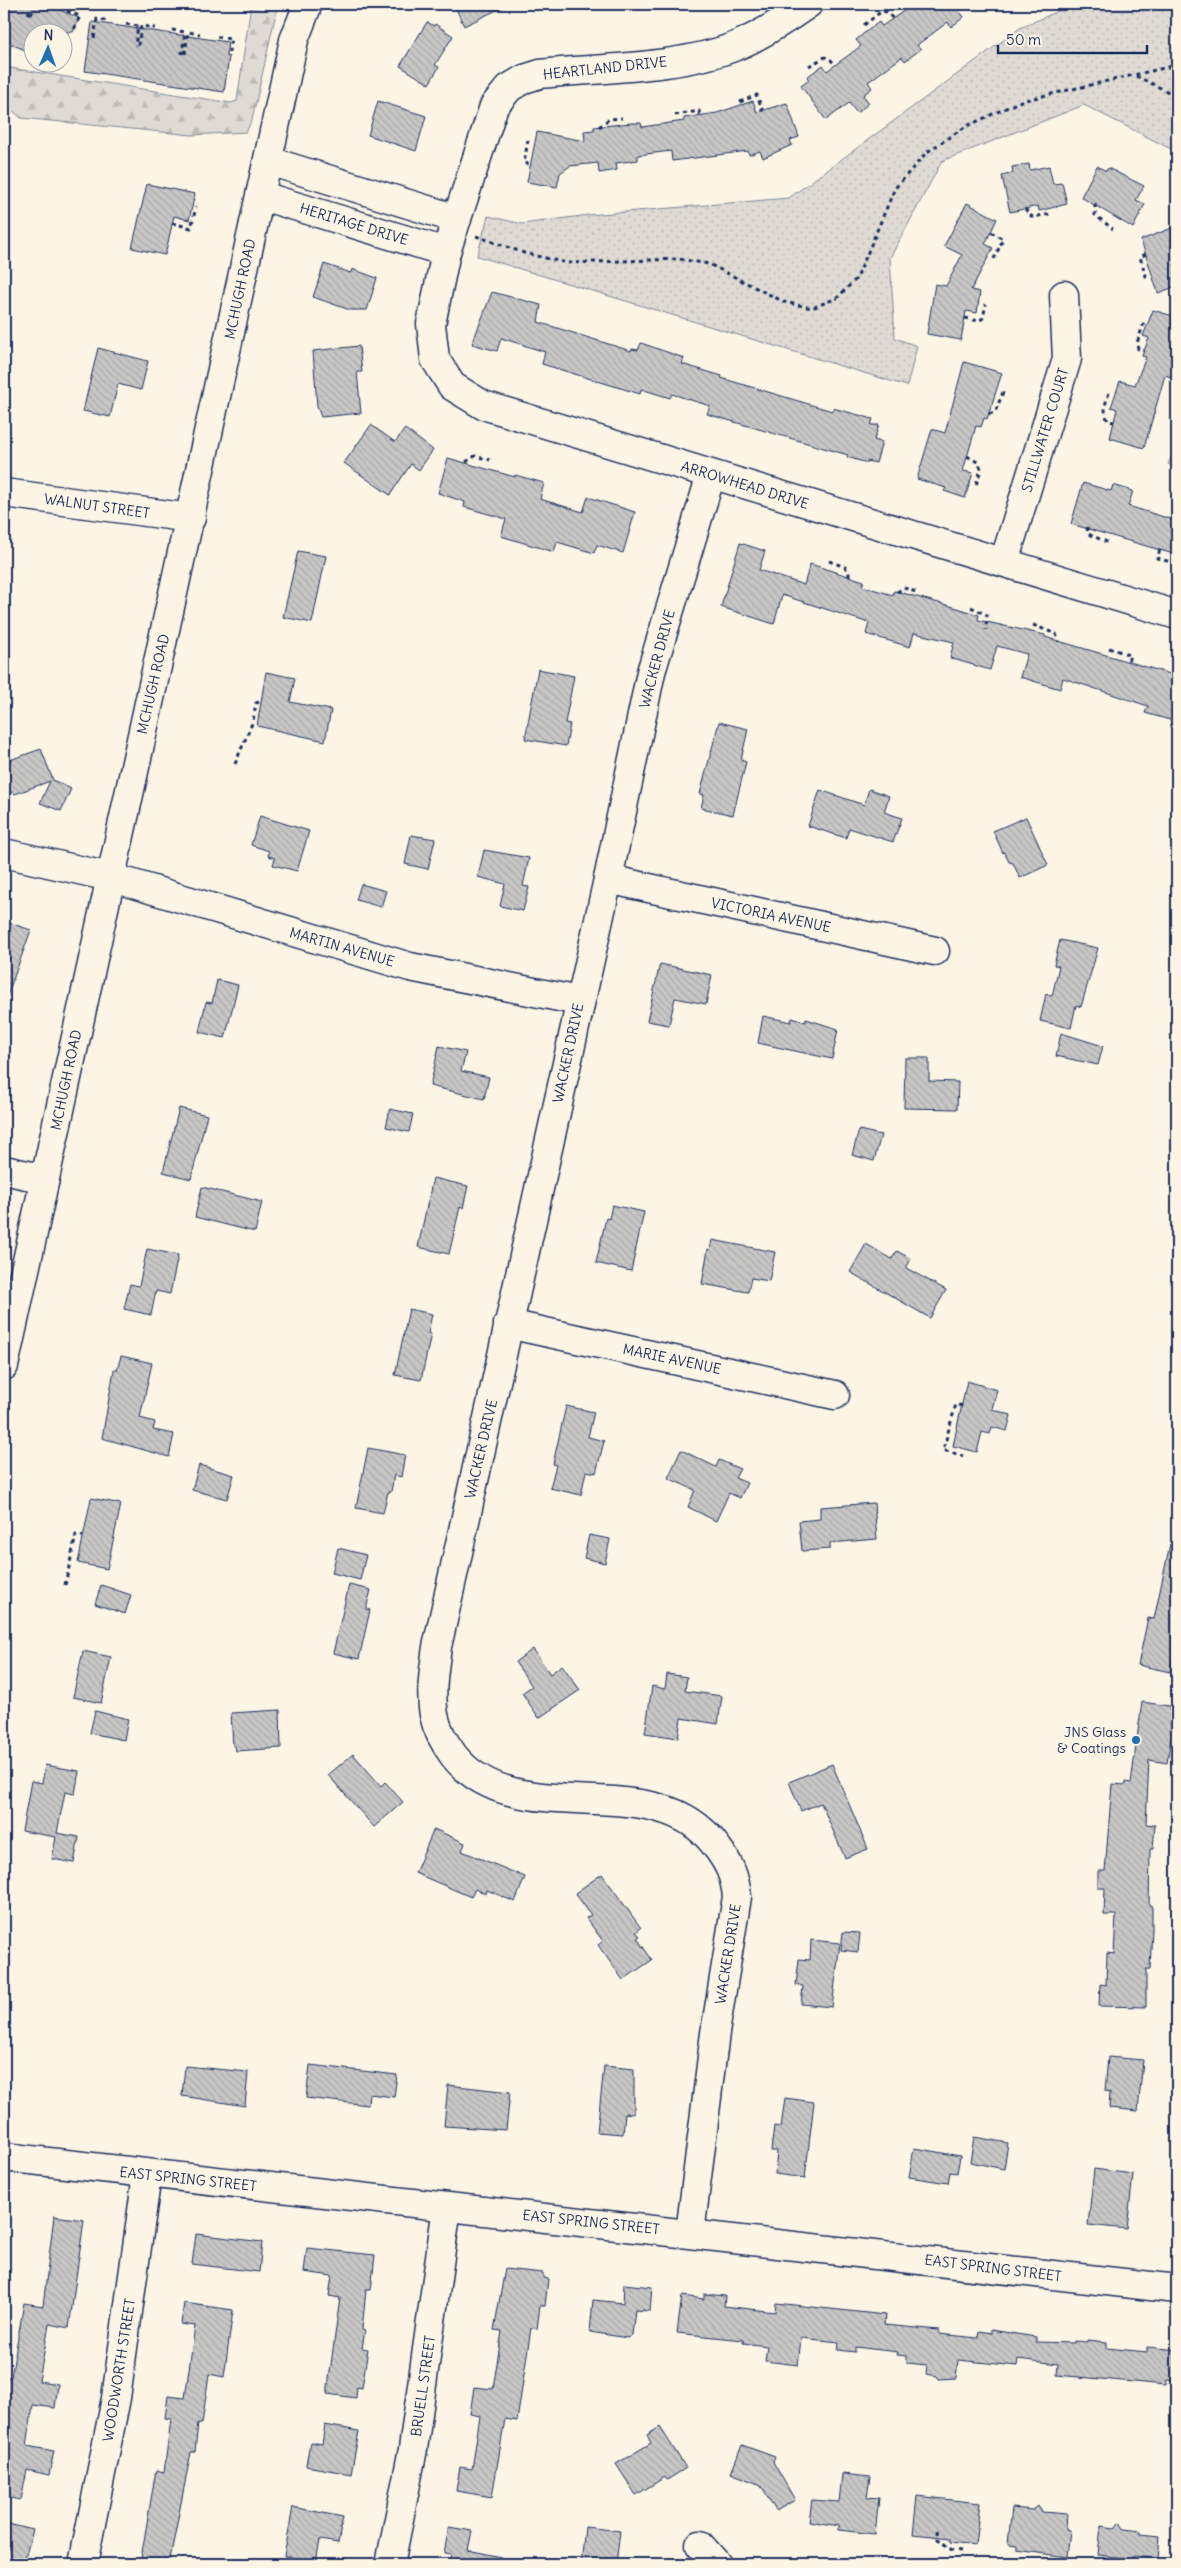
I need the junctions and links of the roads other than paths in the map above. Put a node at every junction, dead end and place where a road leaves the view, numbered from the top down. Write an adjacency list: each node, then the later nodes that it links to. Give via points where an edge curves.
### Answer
1 (308, 4): 3 (street, MCHUGH ROAD, via 294,40)
2 (808, 4): 5 (street, HEARTLAND DRIVE, via 759,36 706,55 540,74 509,88 494,106 485,127)
3 (269, 161): 4 (street, MCHUGH ROAD); 5 (street)
4 (262, 196): 6 (street, HERITAGE DRIVE); 10 (street, MCHUGH ROAD)
5 (457, 219): 6 (street, HEARTLAND DRIVE)
6 (446, 252): 8 (street, ARROWHEAD DRIVE, via 431,324 435,359 452,386 483,405)
7 (1064, 295): 11 (street, STILLWATER COURT, via 1068,360)
8 (710, 475): 11 (street, ARROWHEAD DRIVE); 15 (street, WACKER DRIVE, via 651,672)
9 (4, 493): 10 (street, WALNUT STREET)
10 (191, 518): 14 (street, MCHUGH ROAD)
11 (1004, 562): 12 (street, ARROWHEAD DRIVE)
12 (1177, 615)
13 (4, 853): 14 (street, MARTIN AVENUE)
14 (110, 877): 17 (street, MARTIN AVENUE, via 410,967); 19 (street, MCHUGH ROAD)
15 (608, 879): 16 (street, VICTORIA AVENUE); 17 (street, WACKER DRIVE)
16 (935, 951)
17 (579, 1001): 20 (street, WACKER DRIVE)
18 (4, 1170): 19 (street)
19 (45, 1179): 21 (street, MCHUGH ROAD)
20 (508, 1324): 22 (street, MARIE AVENUE); 26 (street, WACKER DRIVE, via 437,1647 432,1689 434,1715 443,1742 458,1762 479,1779 508,1791 666,1809 691,1821 709,1835 735,1876 737,1897 715,2033)
21 (4, 1366)
22 (835, 1395)
23 (4, 2158): 24 (street, EAST SPRING STREET)
24 (148, 2175): 25 (street, EAST SPRING STREET); 28 (street, WOODWORTH STREET, via 117,2388)
25 (447, 2207): 26 (street, EAST SPRING STREET); 29 (street, BRUELL STREET, via 413,2450)
26 (690, 2233): 27 (street, EAST SPRING STREET)
27 (1177, 2289)
28 (83, 2564)
29 (390, 2564)

